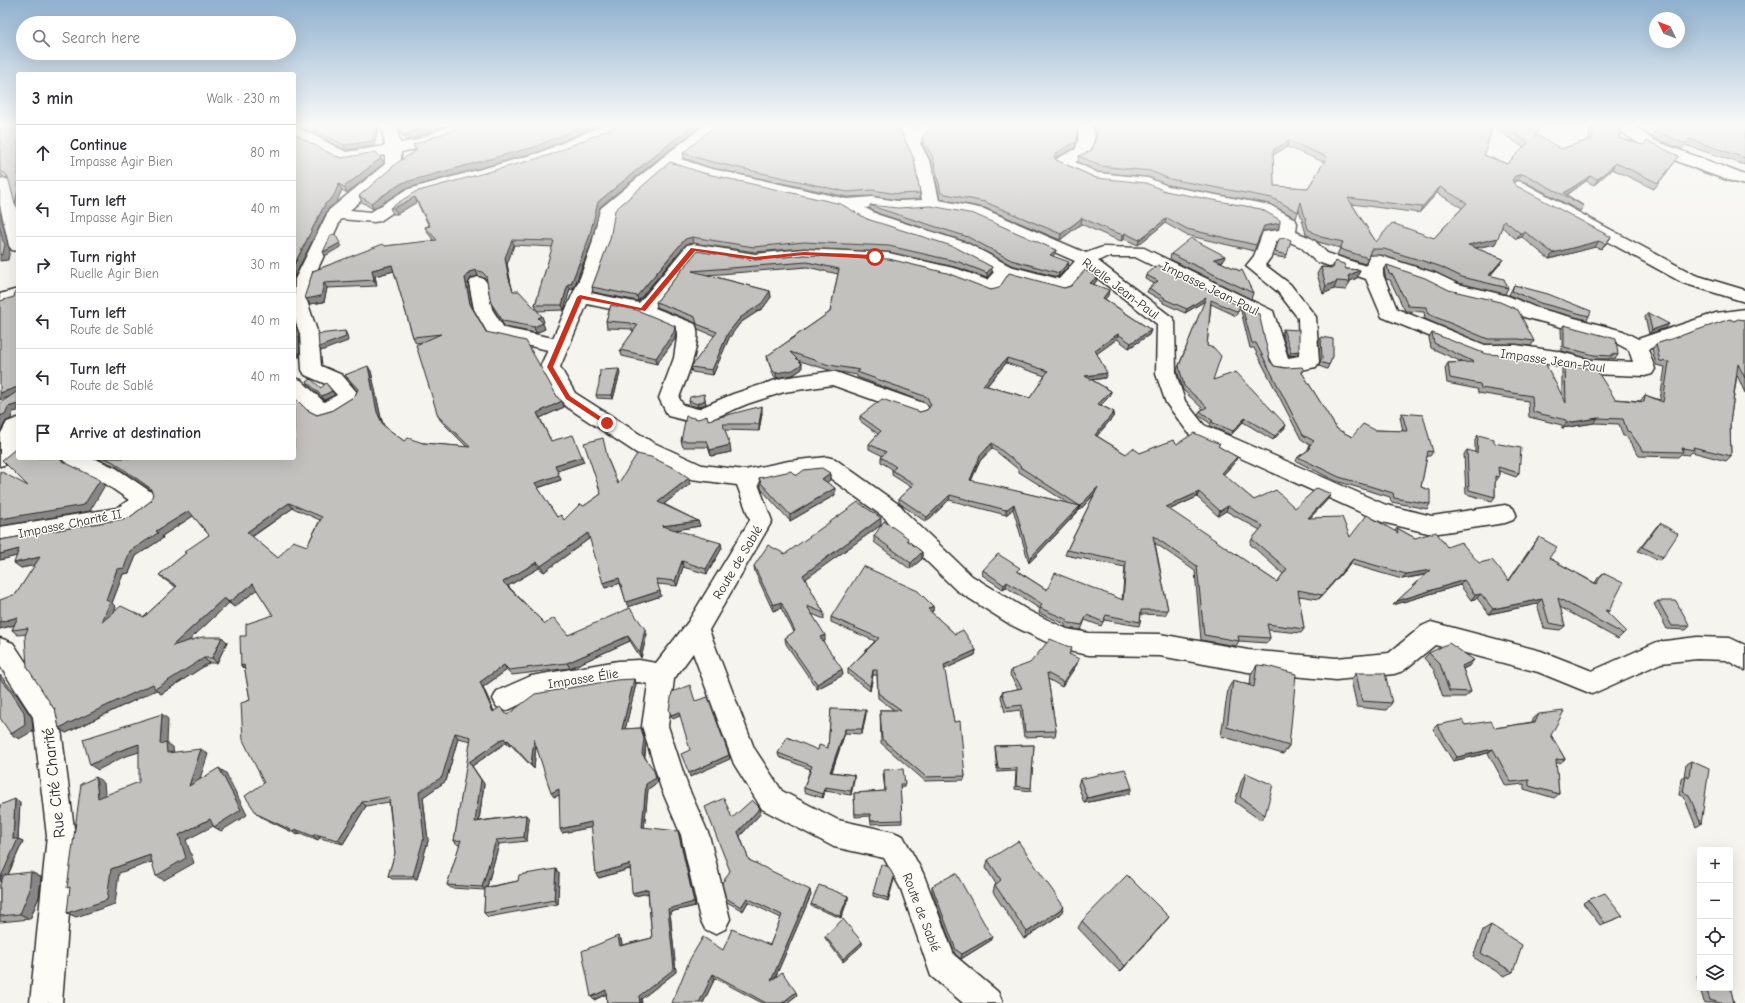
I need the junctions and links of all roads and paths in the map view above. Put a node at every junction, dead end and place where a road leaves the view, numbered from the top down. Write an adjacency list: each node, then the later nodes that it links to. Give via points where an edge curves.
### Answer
1 (385, 172): 13 (street)
2 (486, 172): 13 (street, via 411,192 374,217)
3 (655, 172): 22 (street, via 607,212 601,244)
4 (703, 172): 11 (street, Ruelle Jean-Paul)
5 (925, 172): 12 (street)
6 (1084, 172): 15 (street, via 1095,177 1148,183 1164,190 1264,209 1289,223)
7 (1719, 172): 8 (street)
8 (1745, 180)
9 (7, 181): 14 (street)
10 (1518, 186): 21 (street, via 1689,279)
11 (847, 204): 12 (street, Ruelle Jean-Paul); 17 (street, via 873,218 961,247)
12 (931, 204): 16 (street, Ruelle Jean-Paul, via 978,213 1069,250)
13 (335, 214): 28 (street, via 304,279 298,301 309,334 312,370 335,380 350,396 322,413)
14 (16, 234)
15 (1286, 235): 16 (street, Impasse Jean-Paul, via 1269,236 1262,256 1255,266 1284,288 1307,316 1309,362 1280,365 1266,315 1138,252 1103,252); 18 (street, via 1307,243 1321,257)
16 (1086, 260): 17 (street, via 1063,286); 34 (street, Ruelle Jean-Paul, via 1166,322 1166,374 1176,403 1197,430 1382,513 1432,525)
17 (1004, 270): 24 (street, via 991,288 952,273 889,258 804,254 755,259 693,249)
18 (1374, 275): 27 (street, via 1374,260 1429,277 1453,289 1502,300 1531,313 1616,334); 27 (street, Impasse Jean-Paul, via 1389,312 1483,351 1516,352 1591,367 1645,369)
19 (478, 283): 26 (street, via 483,309 497,333)
20 (16, 296): 23 (street)
21 (1745, 296)
22 (580, 297): 24 (street); 26 (street)
23 (0, 300)
24 (643, 310): 29 (street, via 688,328 684,358 669,398 675,411 700,417 740,399 782,385 833,378)
25 (1745, 315): 27 (street, via 1723,317)
26 (558, 346): 33 (street, via 550,367 568,398 645,448 698,473)
27 (1637, 346)
28 (296, 388)
29 (919, 409)
30 (13, 426): 31 (street)
31 (0, 458)
32 (77, 460): 35 (street, Impasse Charité II, via 108,474 146,500 122,516)
33 (745, 478): 36 (street, Route de Sablé, via 761,521); 38 (street, via 788,469 827,465 893,512 964,583 1020,618 1063,639 1089,644 1160,645 1248,661 1336,669 1394,663 1431,633 1541,662 1592,683 1657,653 1697,648 1730,649)
34 (1505, 514)
35 (0, 536)
36 (697, 629): 39 (street); 43 (street, Route de Sablé, via 743,755 772,800 834,833 893,846 913,883 942,965)
37 (0, 649): 42 (street, Rue Cité Charité, via 46,714 61,836)
38 (1745, 659)
39 (662, 676): 40 (street, Impasse Élie, via 638,671 618,672 530,687); 41 (street, via 654,726 675,788 695,835)
40 (506, 699)
41 (715, 919)
42 (46, 1003)
43 (987, 1003)

